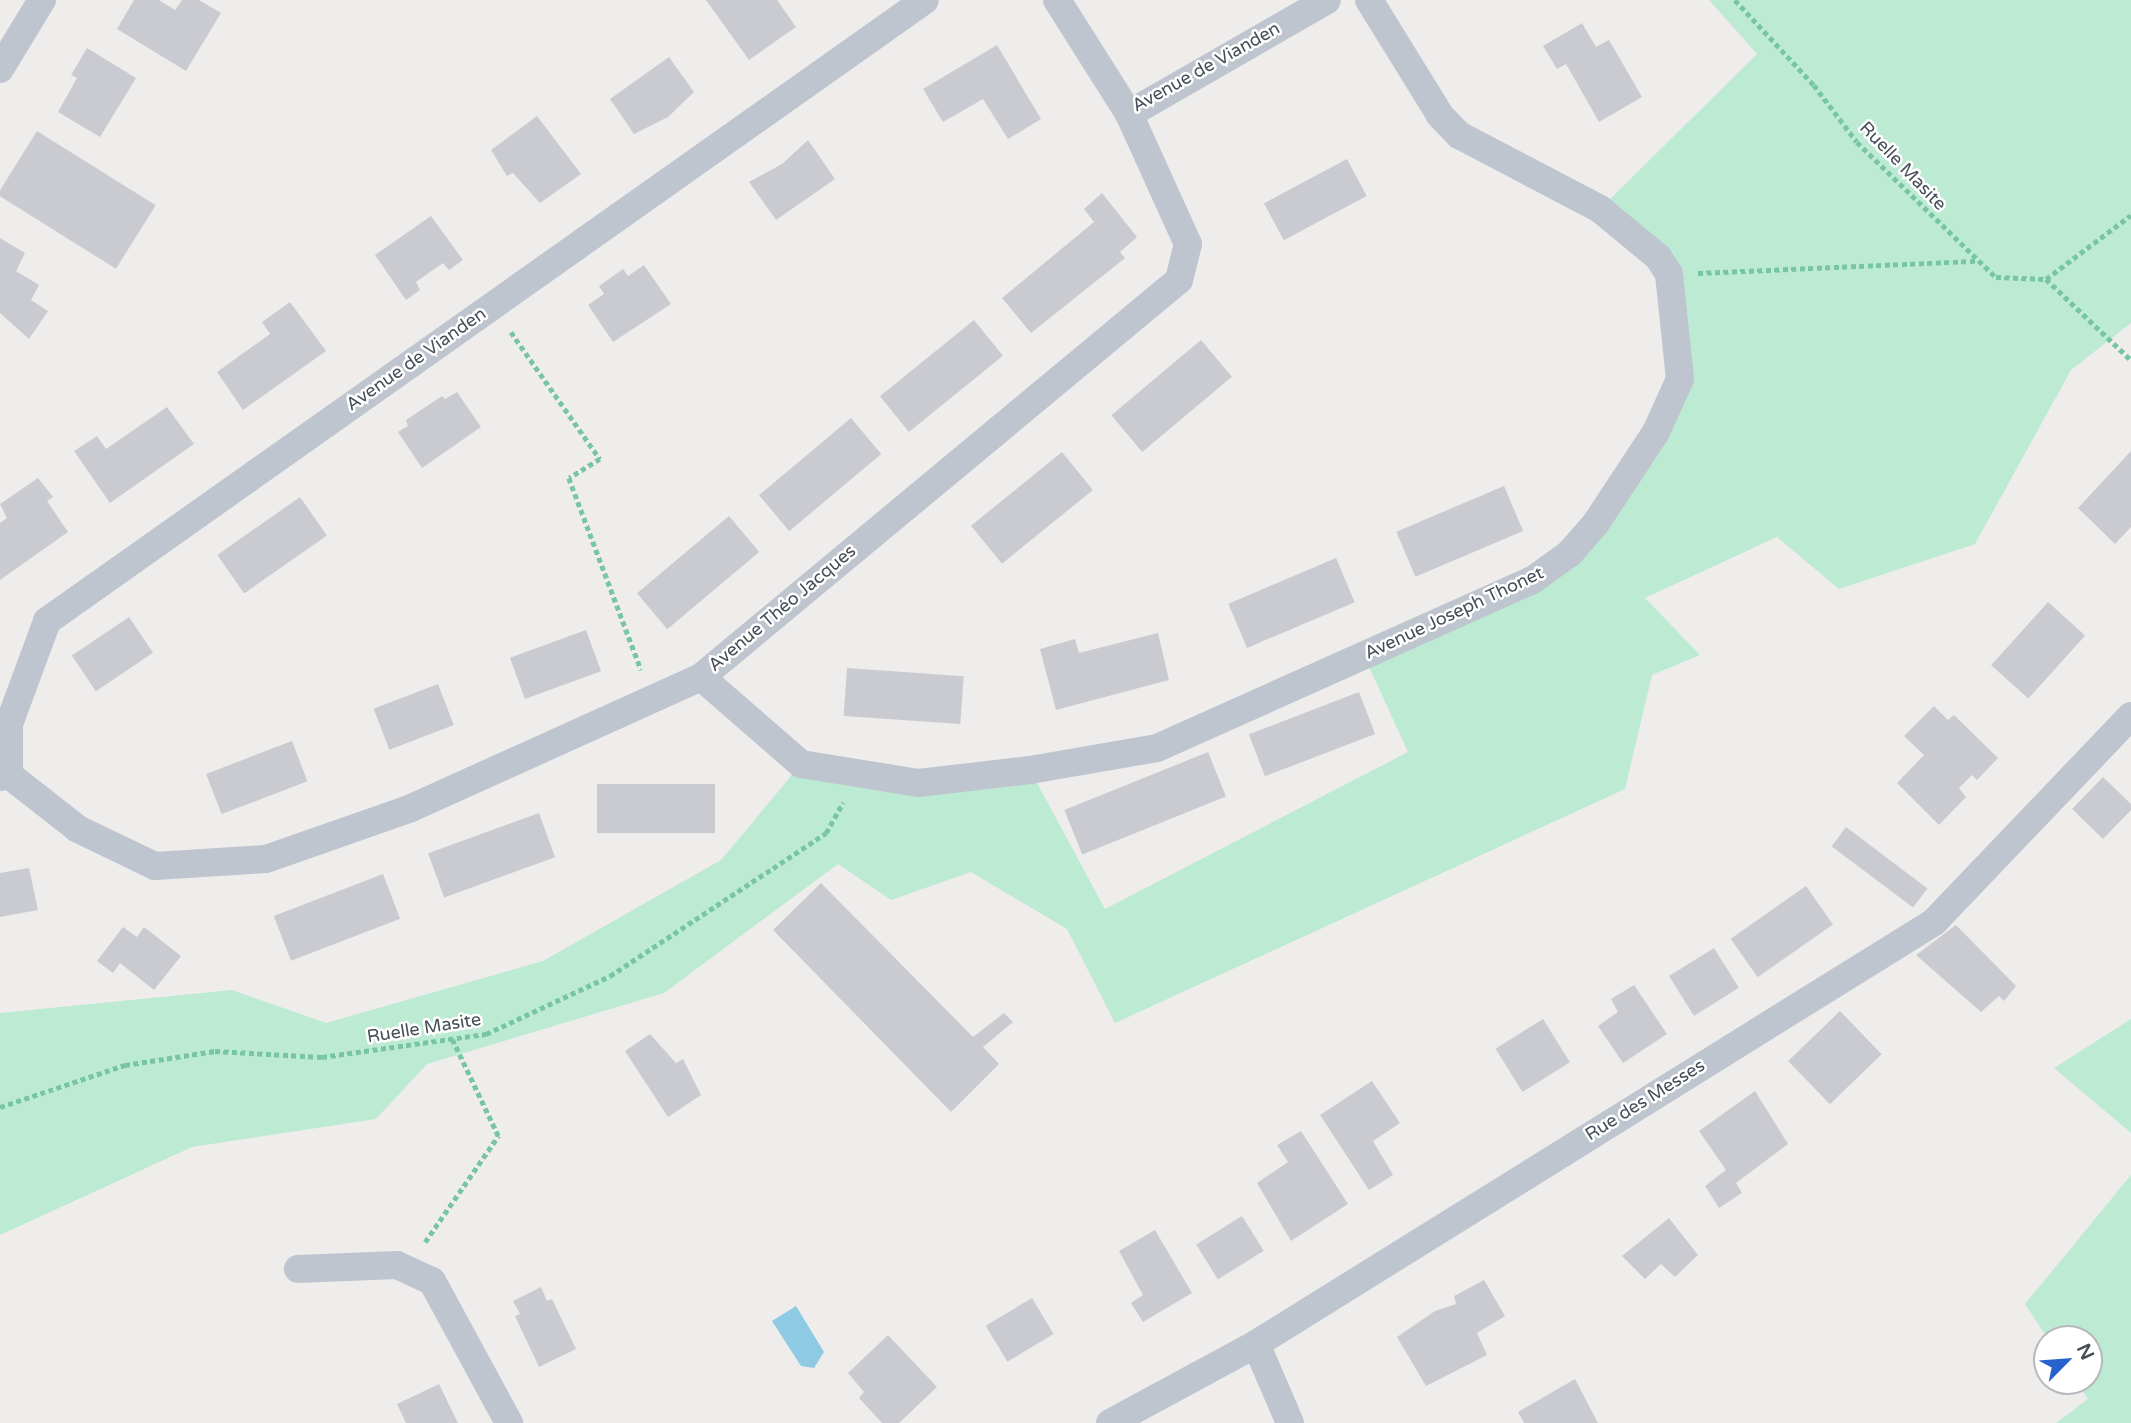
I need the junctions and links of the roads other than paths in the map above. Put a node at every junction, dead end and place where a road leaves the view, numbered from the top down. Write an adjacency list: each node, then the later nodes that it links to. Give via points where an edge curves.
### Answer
1 (42, 0): 6 (street)
2 (925, 0): 10 (street, Avenue de Vianden, via 47,621 9,724)
3 (1057, 0): 7 (street, Avenue de Vianden)
4 (1327, 0): 7 (street, Avenue de Vianden)
5 (1369, 0): 8 (street, Avenue Joseph Thonet, via 1440,115 1459,135 1600,209 1658,257 1669,274 1680,379 1656,432 1596,523 1570,553 1534,579 1157,748 918,783 801,764)
6 (0, 69)
7 (1129, 114): 8 (street, Avenue Théo Jacques, via 1188,244 1179,280)
8 (701, 677): 10 (street, Avenue Théo Jacques, via 409,809 265,859 155,866 78,830)
9 (2131, 716): 12 (street, Rue des Messes, via 1934,922)
10 (4, 776)
11 (298, 1269): 13 (street, via 397,1265 432,1281)
12 (1256, 1344): 14 (street, Rue des Messes); 15 (street)
13 (509, 1423)
14 (1110, 1423)
15 (1290, 1423)

